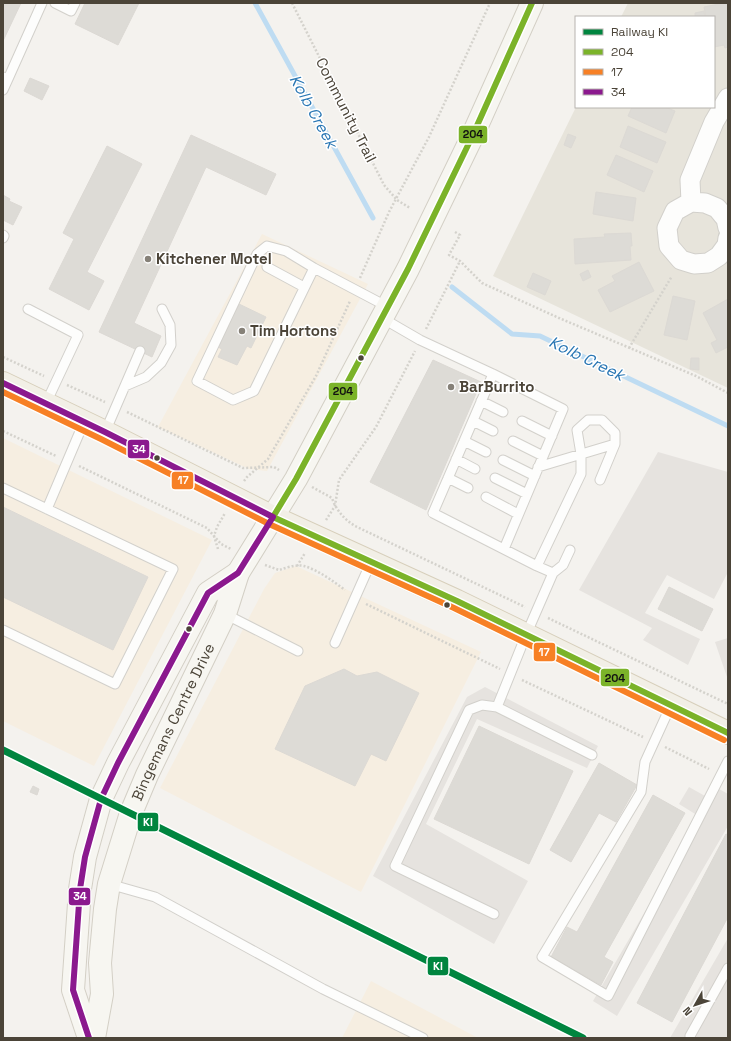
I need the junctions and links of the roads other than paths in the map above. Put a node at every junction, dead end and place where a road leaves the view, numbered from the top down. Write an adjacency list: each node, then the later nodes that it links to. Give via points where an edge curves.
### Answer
1 (42, 3): 5 (lane)
2 (55, 3): 3 (lane, via 71,11)
3 (75, 3)
4 (532, 3): 18 (main road, Bingemans Centre Drive, via 471,139)
5 (5, 78): 6 (lane)
6 (3, 90)
7 (728, 98): 8 (street, via 714,122 690,180)
8 (691, 202): 9 (street, via 705,203 717,208 726,219); 12 (street, via 675,211 667,228 669,246 681,260 694,264 708,263 719,256 727,245)
9 (728, 228)
10 (3, 235): 11 (lane)
11 (3, 238)
12 (728, 238)
13 (267, 267): 15 (lane)
14 (314, 268): 15 (lane); 15 (lane, via 286,251 267,246 257,254 198,381 233,400 254,391); 18 (lane, via 355,289)
15 (304, 287)
16 (28, 309): 24 (lane, via 78,335)
17 (162, 309): 22 (lane, via 170,325 171,345 161,363 146,377)
18 (385, 312): 20 (lane, via 420,340); 51 (main road, Bingemans Centre Drive)
19 (140, 351): 22 (lane)
20 (494, 374): 23 (lane); 31 (lane, via 563,409)
21 (3, 383): 24 (main road)
22 (125, 386): 30 (lane)
23 (481, 401): 25 (lane); 26 (lane)
24 (46, 404): 28 (main road)
25 (503, 412)
26 (473, 421): 29 (lane); 32 (lane)
27 (522, 421): 31 (lane)
28 (84, 422): 30 (main road); 49 (lane)
29 (493, 431)
30 (105, 432): 51 (main road)
31 (552, 436): 37 (lane)
32 (464, 441): 35 (lane); 38 (lane)
33 (513, 441): 37 (lane)
34 (615, 444): 36 (lane); 36 (lane, via 615,433 602,420 588,420 577,430); 44 (lane)
35 (486, 452)
36 (581, 454): 41 (lane); 55 (lane, via 581,474)
37 (543, 456): 41 (lane)
38 (456, 459): 40 (lane); 42 (lane)
39 (504, 460): 41 (lane)
40 (475, 468)
41 (537, 471): 47 (lane)
42 (448, 478): 46 (lane); 52 (lane, via 433,513)
43 (495, 478): 47 (lane)
44 (600, 480)
45 (3, 488): 49 (lane)
46 (468, 488)
47 (527, 494): 50 (lane)
48 (486, 497): 50 (lane)
49 (47, 508): 59 (lane, via 173,569 115,684)
50 (518, 514): 52 (lane)
51 (273, 517): 54 (main road); 56 (main road, Bingemans Centre Drive)
52 (504, 549): 55 (lane)
53 (570, 550): 57 (lane, via 563,565)
54 (371, 562): 60 (main road); 61 (lane)
55 (537, 566): 57 (lane)
56 (238, 573): 58 (main road, Bingemans Centre Drive); 72 (main road, Bingemans Centre Drive, via 208,593 101,799 85,858 80,889 73,990)
57 (553, 573): 60 (lane)
58 (225, 614): 62 (lane); 68 (main road, Bingemans Centre Drive, via 147,775 131,813)
59 (3, 630)
60 (526, 635): 63 (main road); 64 (lane)
61 (335, 643)
62 (298, 651)
63 (671, 705): 65 (main road); 67 (lane, via 645,762 641,792 542,957 608,996)
64 (497, 708): 66 (lane); 69 (lane, via 482,705 470,710 395,866)
65 (728, 733)
66 (592, 756)
67 (728, 761)
68 (109, 884): 73 (main road, Bingemans Centre Drive, via 100,963 102,994); 74 (lane, via 155,897 323,989)
69 (494, 914)
70 (728, 968): 71 (lane)
71 (690, 1036)
72 (89, 1038)
73 (94, 1038)
74 (423, 1038)

